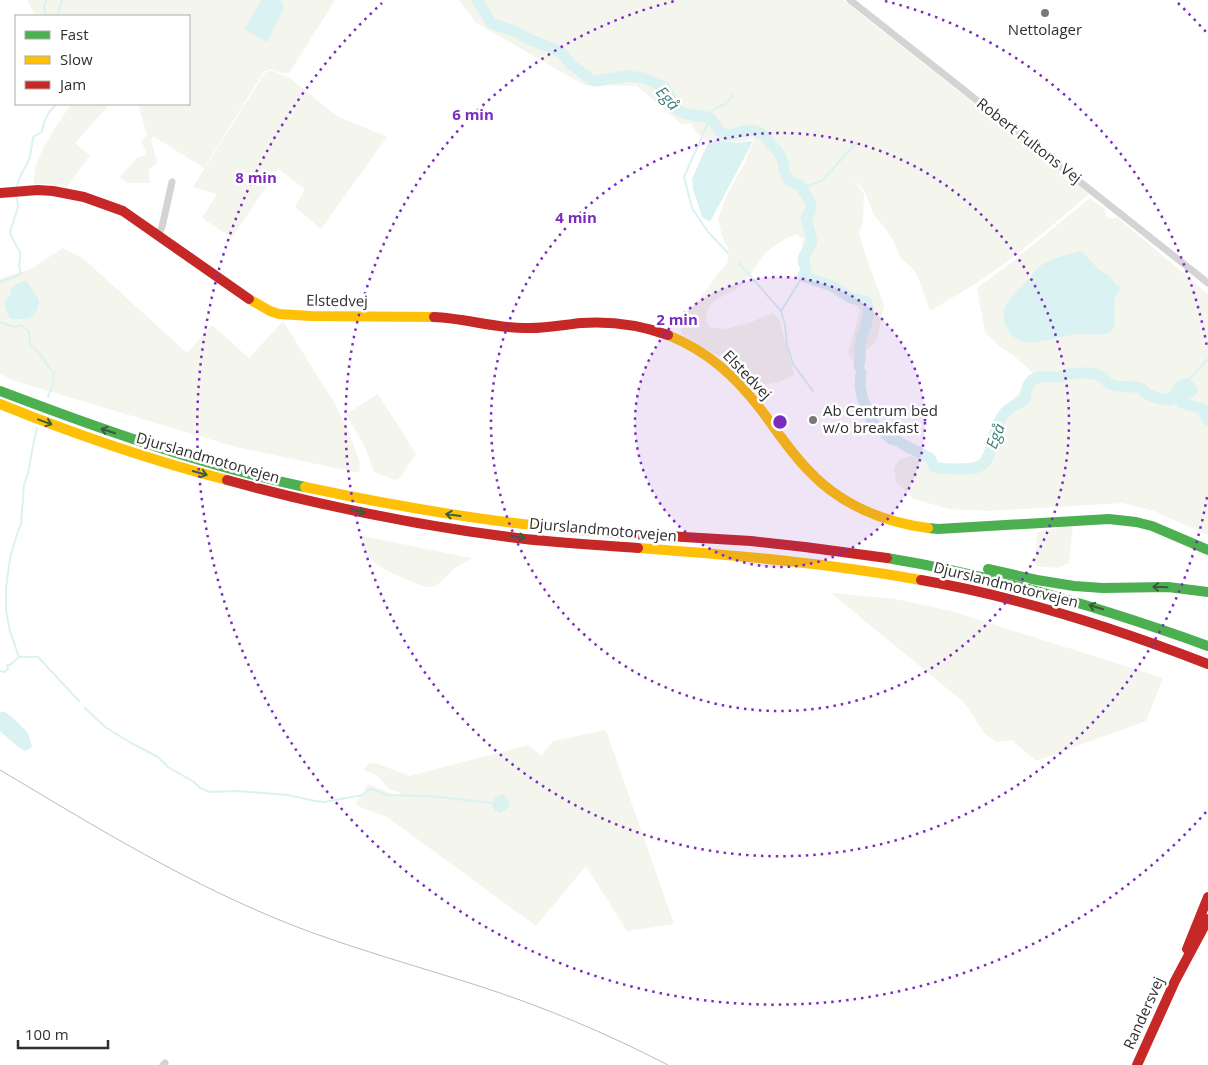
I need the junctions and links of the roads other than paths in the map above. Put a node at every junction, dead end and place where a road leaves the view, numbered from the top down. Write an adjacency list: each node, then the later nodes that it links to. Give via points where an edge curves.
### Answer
1 (850, 0): 5 (street, Robert Fultons Vej)
2 (172, 182): 4 (street)
3 (0, 192): 4 (main road, Elstedvej, via 43,190 82,196 123,211)
4 (158, 235): 9 (main road, Elstedvej, via 245,297 279,314 448,318 516,328 601,322 643,327 666,334 691,345 730,374 818,480 855,506 896,523 958,529 1123,520 1152,526)
5 (1208, 283)
6 (0, 391): 8 (main road, Djurslandmotorvejen, one-way to 6, via 580,531 435,513 372,501 278,481 186,456 100,429)
7 (0, 404): 12 (main road, Djurslandmotorvejen, one-way to 12, via 166,463 370,514 520,538 763,558 895,575 1051,610 1105,626)
8 (728, 539): 10 (main road, one-way to 8, via 1188,588 1085,587 844,545); 11 (main road, Djurslandmotorvejen, one-way to 8, via 1099,608 983,576 844,551)
9 (1208, 550)
10 (1208, 592)
11 (1208, 646)
12 (1208, 665)
13 (1208, 897): 15 (main road, Randersvej)
14 (1208, 919): 15 (main road, Randersvej)
15 (1179, 973): 16 (main road, Randersvej)
16 (1137, 1065)

